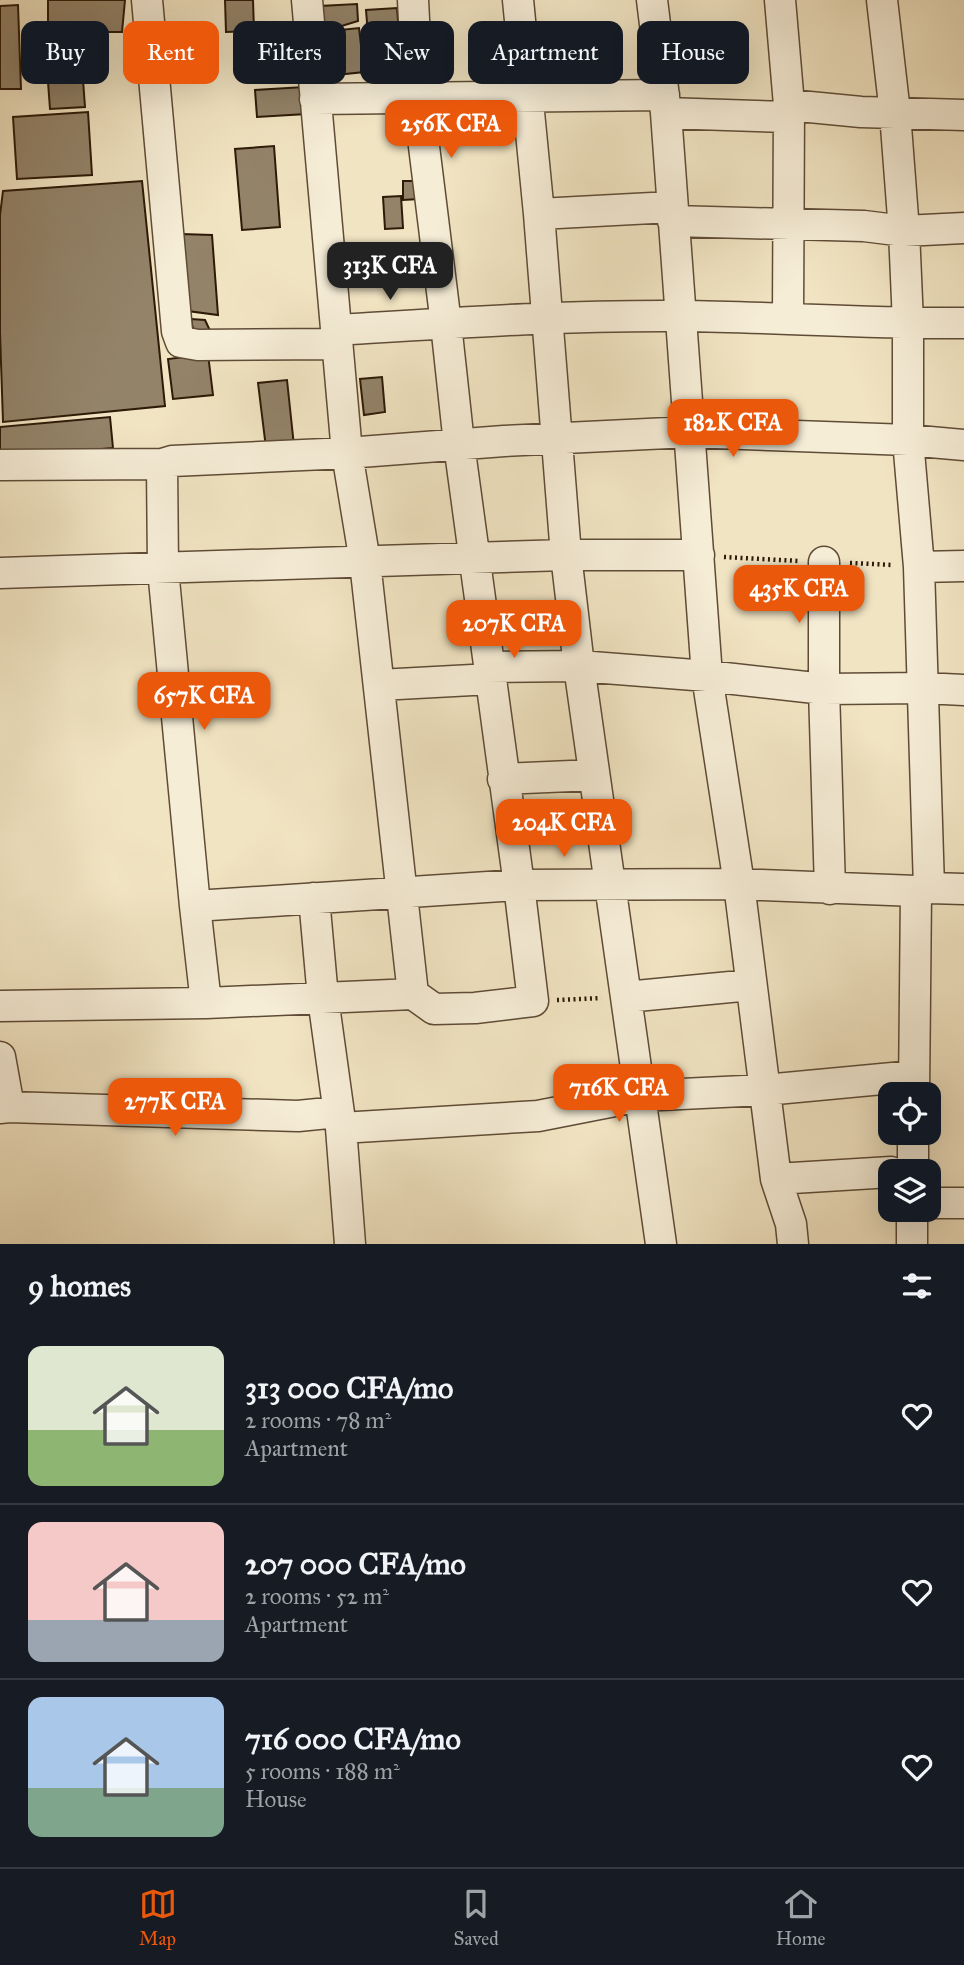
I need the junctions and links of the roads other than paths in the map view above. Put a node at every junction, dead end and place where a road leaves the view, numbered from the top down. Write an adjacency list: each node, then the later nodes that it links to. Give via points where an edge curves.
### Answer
1 (147, 0): 26 (street, via 181,342 198,345)
2 (307, 0): 10 (street)
3 (413, 0): 9 (street)
4 (518, 0): 8 (street)
5 (652, 0): 11 (street)
6 (780, 0): 12 (street)
7 (882, 0): 13 (street)
8 (528, 97): 9 (street); 11 (street); 15 (street)
9 (418, 98): 10 (street); 25 (street)
10 (316, 99): 26 (street)
11 (665, 104): 12 (street); 16 (street)
12 (788, 111): 13 (street); 17 (street)
13 (895, 113): 14 (street); 19 (street)
14 (964, 115)
15 (539, 214): 16 (street); 21 (street)
16 (672, 214): 17 (street); 20 (street)
17 (788, 224): 19 (street); 22 (street)
18 (964, 228): 19 (street)
19 (904, 230): 23 (street)
20 (680, 316): 21 (street); 22 (street); 27 (street)
21 (548, 318): 25 (street); 28 (street)
22 (788, 318): 23 (street)
23 (908, 323): 24 (street); 29 (street)
24 (964, 323)
25 (446, 324): 26 (street); 30 (street)
26 (337, 337): 32 (street)
27 (689, 432): 28 (street); 29 (street); 36 (street)
28 (556, 438): 30 (street); 35 (street)
29 (908, 440): 31 (street); 41 (street)
30 (459, 444): 32 (street); 37 (street)
31 (964, 444)
32 (347, 453): 33 (street); 38 (street)
33 (162, 464): 34 (street); 42 (street)
34 (0, 465)
35 (566, 555): 36 (street); 37 (street); 44 (street)
36 (698, 555): 46 (street)
37 (475, 558): 38 (street); 45 (street)
38 (365, 562): 42 (street); 47 (street)
39 (824, 562): 49 (street)
40 (964, 566): 41 (street)
41 (919, 567): 48 (street)
42 (163, 569): 43 (street); 61 (street)
43 (0, 573)
44 (579, 666): 45 (street); 46 (street); 51 (street)
45 (490, 673): 47 (street); 52 (street)
46 (707, 676): 49 (street); 53 (street)
47 (379, 685): 59 (street)
48 (924, 688): 49 (street); 50 (street); 57 (street)
49 (824, 689): 56 (street)
50 (964, 690)
51 (594, 775): 52 (street); 55 (street)
52 (503, 779): 54 (street)
53 (738, 884): 55 (street); 56 (street); 62 (street)
54 (519, 885): 55 (street); 59 (street); 63 (street, via 533,1002 434,1009)
55 (610, 885): 64 (street)
56 (830, 889): 57 (street)
57 (922, 889): 58 (street); 69 (street)
58 (964, 889)
59 (402, 892): 60 (street); 63 (street)
60 (314, 898): 61 (street); 65 (street)
61 (195, 906): 66 (street)
62 (751, 985): 64 (street); 71 (street)
63 (413, 994): 65 (street)
64 (626, 996): 72 (street)
65 (323, 998): 66 (street); 74 (street)
66 (206, 1003): 67 (street)
67 (0, 1006)
68 (0, 1056): 73 (street)
69 (914, 1082)
70 (878, 1086): 71 (street)
71 (765, 1090): 72 (street); 76 (street)
72 (640, 1096): 74 (street, via 538,1116); 81 (street)
73 (5, 1107): 74 (street)
74 (340, 1120): 80 (street)
75 (878, 1173): 76 (street)
76 (776, 1179): 82 (street)
77 (941, 1203): 78 (street)
78 (964, 1203)
79 (912, 1222): 83 (street)
80 (350, 1244)
81 (661, 1244)
82 (793, 1244)
83 (912, 1244)

